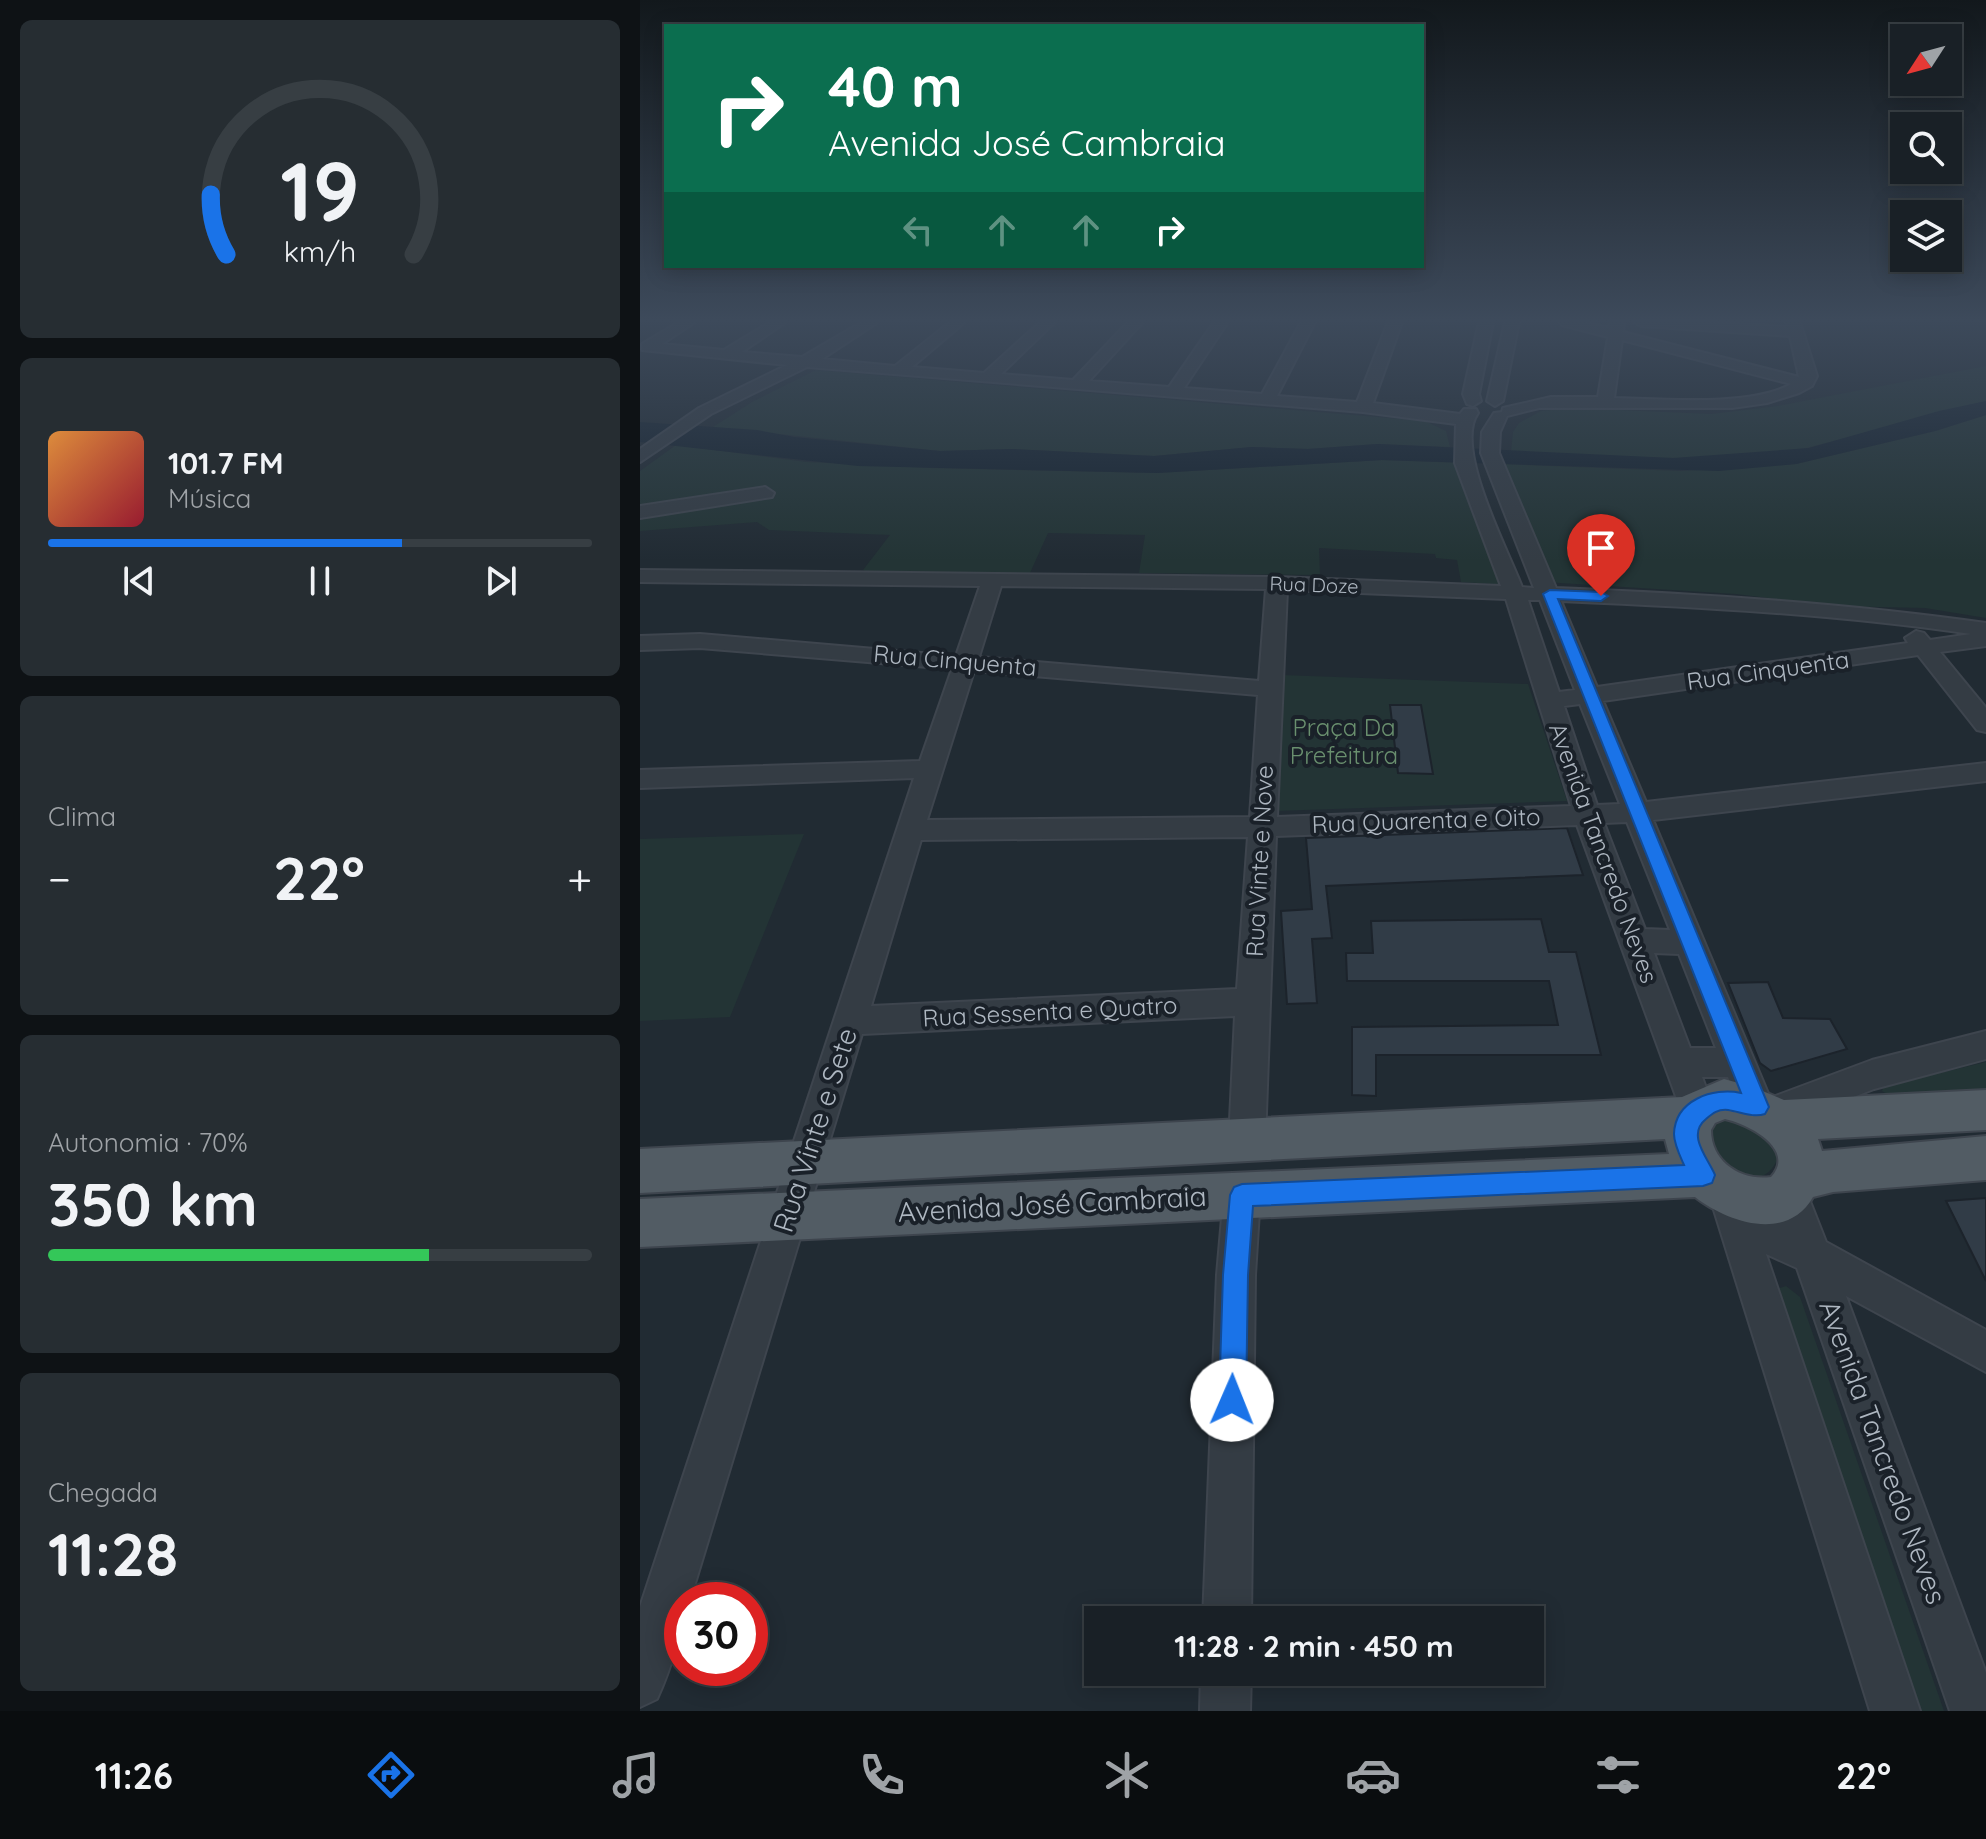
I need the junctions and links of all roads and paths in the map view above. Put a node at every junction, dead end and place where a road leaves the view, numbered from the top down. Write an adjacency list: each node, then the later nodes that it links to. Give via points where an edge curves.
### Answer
1 (724, 402): 12 (street)
2 (1292, 402): 9 (street)
3 (1365, 402): 9 (street)
4 (1470, 402): 11 (street, Avenida Tancredo Neves)
5 (1503, 402): 10 (street, Avenida Tancredo Neves)
6 (1547, 402): 10 (street)
7 (1612, 402): 8 (street, via 1705,406)
8 (1740, 402)
9 (1363, 407): 11 (street)
10 (1502, 408): 11 (street); 19 (street, Avenida Tancredo Neves, via 1491,432 1490,453)
11 (1469, 411): 18 (street, Avenida Tancredo Neves, via 1464,463)
12 (640, 457)
13 (765, 493): 14 (street)
14 (640, 512)
15 (640, 576): 16 (street, Rua Doze)
16 (993, 580): 17 (street, Rua Doze); 25 (street, Rua Vinte e Sete)
17 (1277, 583): 18 (street, Rua Doze); 26 (street, Rua Vinte e Nove)
18 (1514, 594): 19 (street, Rua Doze); 28 (street, Avenida Tancredo Neves)
19 (1550, 594): 20 (street, Rua Doze); 27 (street, Avenida Tancredo Neves)
20 (1904, 618): 21 (street, Rua Doze); 24 (street)
21 (1986, 630)
22 (1986, 639): 24 (street, Rua Cinquenta)
23 (640, 643): 25 (street, Rua Cinquenta, via 700,641)
24 (1923, 650): 27 (street, Rua Cinquenta); 29 (street)
25 (967, 661): 26 (street, Rua Cinquenta); 30 (street, Rua Vinte e Sete)
26 (1270, 689): 35 (street, Rua Vinte e Nove)
27 (1590, 695): 28 (street, Rua Cinquenta); 33 (street, Avenida Tancredo Neves)
28 (1549, 701): 34 (street, Avenida Tancredo Neves)
29 (1986, 724)
30 (930, 769): 32 (street); 36 (street, Rua Vinte e Sete)
31 (1986, 772): 33 (street, Rua Quarenta e Oito)
32 (640, 779)
33 (1637, 812): 34 (street, Rua Quarenta e Oito); 38 (street, Avenida Tancredo Neves)
34 (1587, 815): 35 (street, Rua Quarenta e Oito); 37 (street, Avenida Tancredo Neves)
35 (1263, 827): 36 (street, Rua Quarenta e Oito); 39 (street, Rua Vinte e Nove)
36 (911, 830): 40 (street, Rua Vinte e Sete)
37 (1634, 941): 38 (street); 43 (street, Avenida Tancredo Neves)
38 (1691, 942): 42 (street, Avenida Tancredo Neves)
39 (1252, 1002): 40 (street, Rua Sessenta e Quatro); 49 (street, Rua Vinte e Nove)
40 (849, 1021): 51 (street, Rua Vinte e Sete)
41 (1986, 1045): 44 (street)
42 (1739, 1062): 43 (street); 47 (street, Avenida Tancredo Neves)
43 (1680, 1063): 46 (street, Avenida Tancredo Neves)
44 (1872, 1075): 47 (street); 48 (street, via 1875,1093)
45 (1986, 1110): 48 (main road)
46 (1694, 1114): 47 (main road, via 1709,1102 1724,1099); 49 (main road); 55 (main road, via 1686,1133 1689,1147 1697,1169)
47 (1768, 1114): 48 (main road); 53 (main road, via 1797,1145 1801,1166)
48 (1897, 1114)
49 (1247, 1141): 51 (main road)
50 (1986, 1158): 53 (main road, via 1833,1170)
51 (805, 1162): 52 (main road); 56 (street, Rua Vinte e Sete)
52 (640, 1171)
53 (1793, 1186): 55 (main road, via 1777,1200); 58 (street, Avenida Tancredo Neves)
54 (1242, 1195): 55 (main road, Avenida José Cambraia); 56 (main road, Avenida José Cambraia); 60 (street)
55 (1722, 1197): 58 (street); 64 (street)
56 (787, 1216): 57 (main road, Avenida José Cambraia); 61 (street, Rua Vinte e Sete)
57 (640, 1223)
58 (1813, 1256): 59 (street); 65 (street, Avenida Tancredo Neves)
59 (1986, 1352)
60 (1227, 1606)
61 (640, 1682)
62 (1226, 1686): 63 (street)
63 (1225, 1711)
64 (1895, 1711)
65 (1975, 1711)

